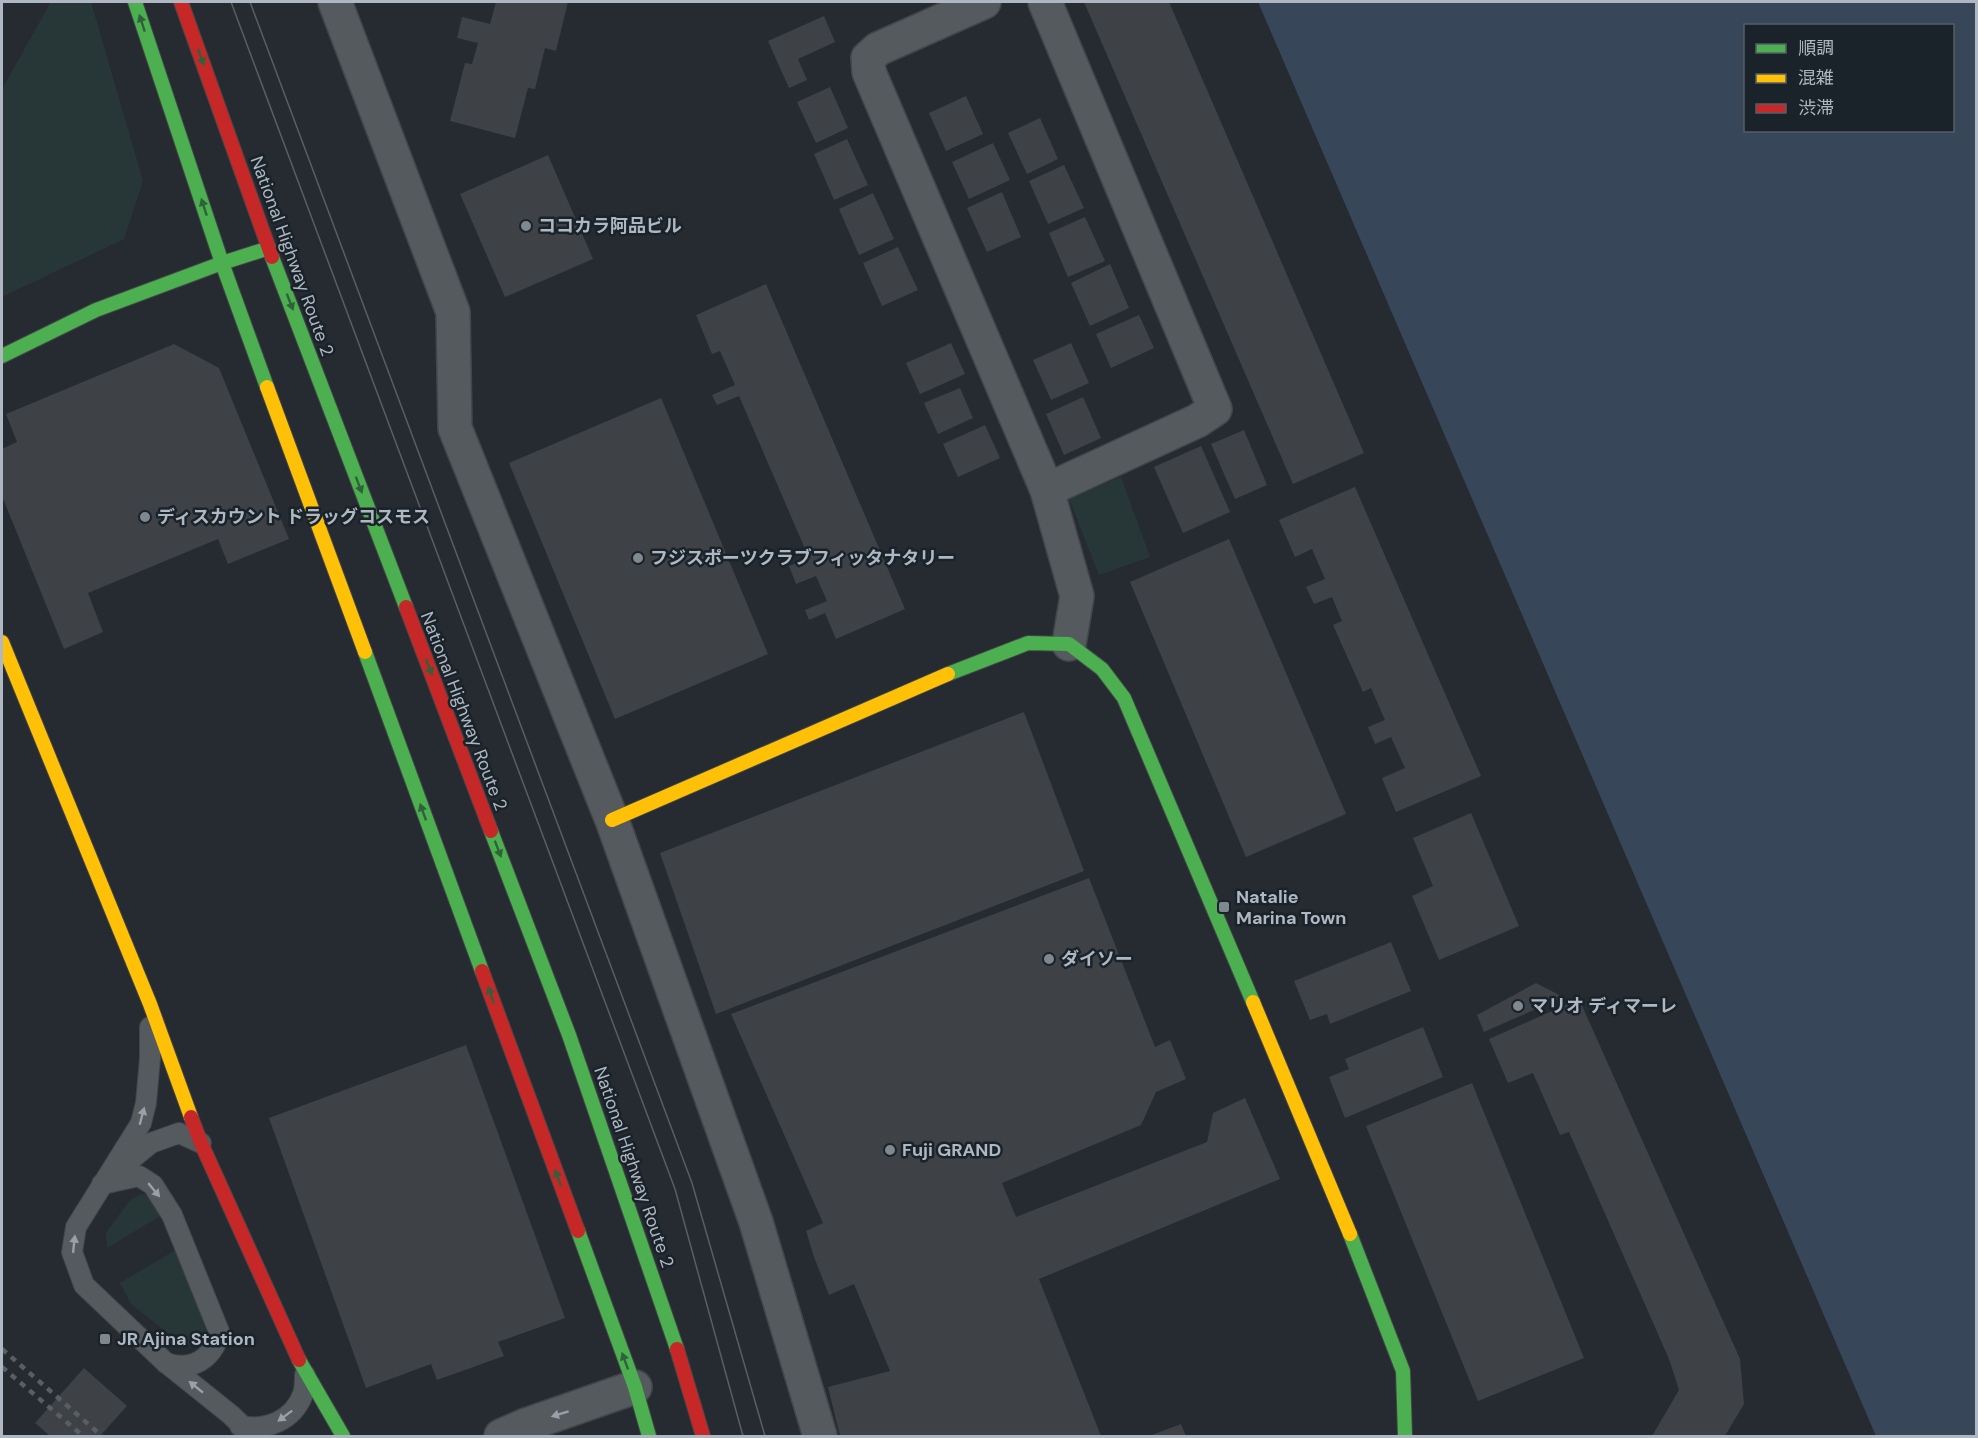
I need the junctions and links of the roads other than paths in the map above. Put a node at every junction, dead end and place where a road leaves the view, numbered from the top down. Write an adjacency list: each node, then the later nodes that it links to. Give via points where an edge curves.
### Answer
1 (135, 2): 7 (main road, one-way to 1)
2 (181, 2): 6 (main road, National Highway Route 2, one-way to 6)
3 (335, 2): 12 (street, via 453,312 455,428)
4 (984, 2): 9 (street, via 878,49 867,58 869,72)
5 (1045, 2): 9 (street, via 1215,409)
6 (269, 248): 7 (main road); 23 (main road, National Highway Route 2, one-way to 23, via 569,1035 685,1371)
7 (222, 263): 8 (main road, via 96,310); 18 (main road, one-way to 7)
8 (2, 356)
9 (1047, 490): 11 (street, via 1077,596)
10 (2, 642): 13 (main road)
11 (1069, 644): 12 (main road, via 1028,643 975,662); 25 (main road, via 1102,669 1124,698 1323,1169 1403,1371)
12 (612, 820): 24 (street, via 756,1222)
13 (150, 1004): 14 (main road); 15 (lane, one-way to 13, via 141,1123 150,1058)
14 (201, 1143): 15 (lane, via 179,1133 151,1143); 17 (main road)
15 (102, 1184): 16 (lane, one-way to 15, via 84,1285 72,1252 76,1227); 16 (lane, one-way to 16, via 139,1176 153,1185 172,1215 220,1334 215,1347 195,1365 177,1367)
16 (165, 1362): 19 (lane, one-way to 16)
17 (305, 1375): 19 (lane, one-way to 19, via 303,1393 294,1410 280,1422); 20 (main road)
18 (635, 1388): 21 (street, one-way to 21); 22 (main road)
19 (246, 1431)
20 (343, 1437)
21 (501, 1437)
22 (649, 1437)
23 (703, 1437)
24 (820, 1437)
25 (1405, 1437)

